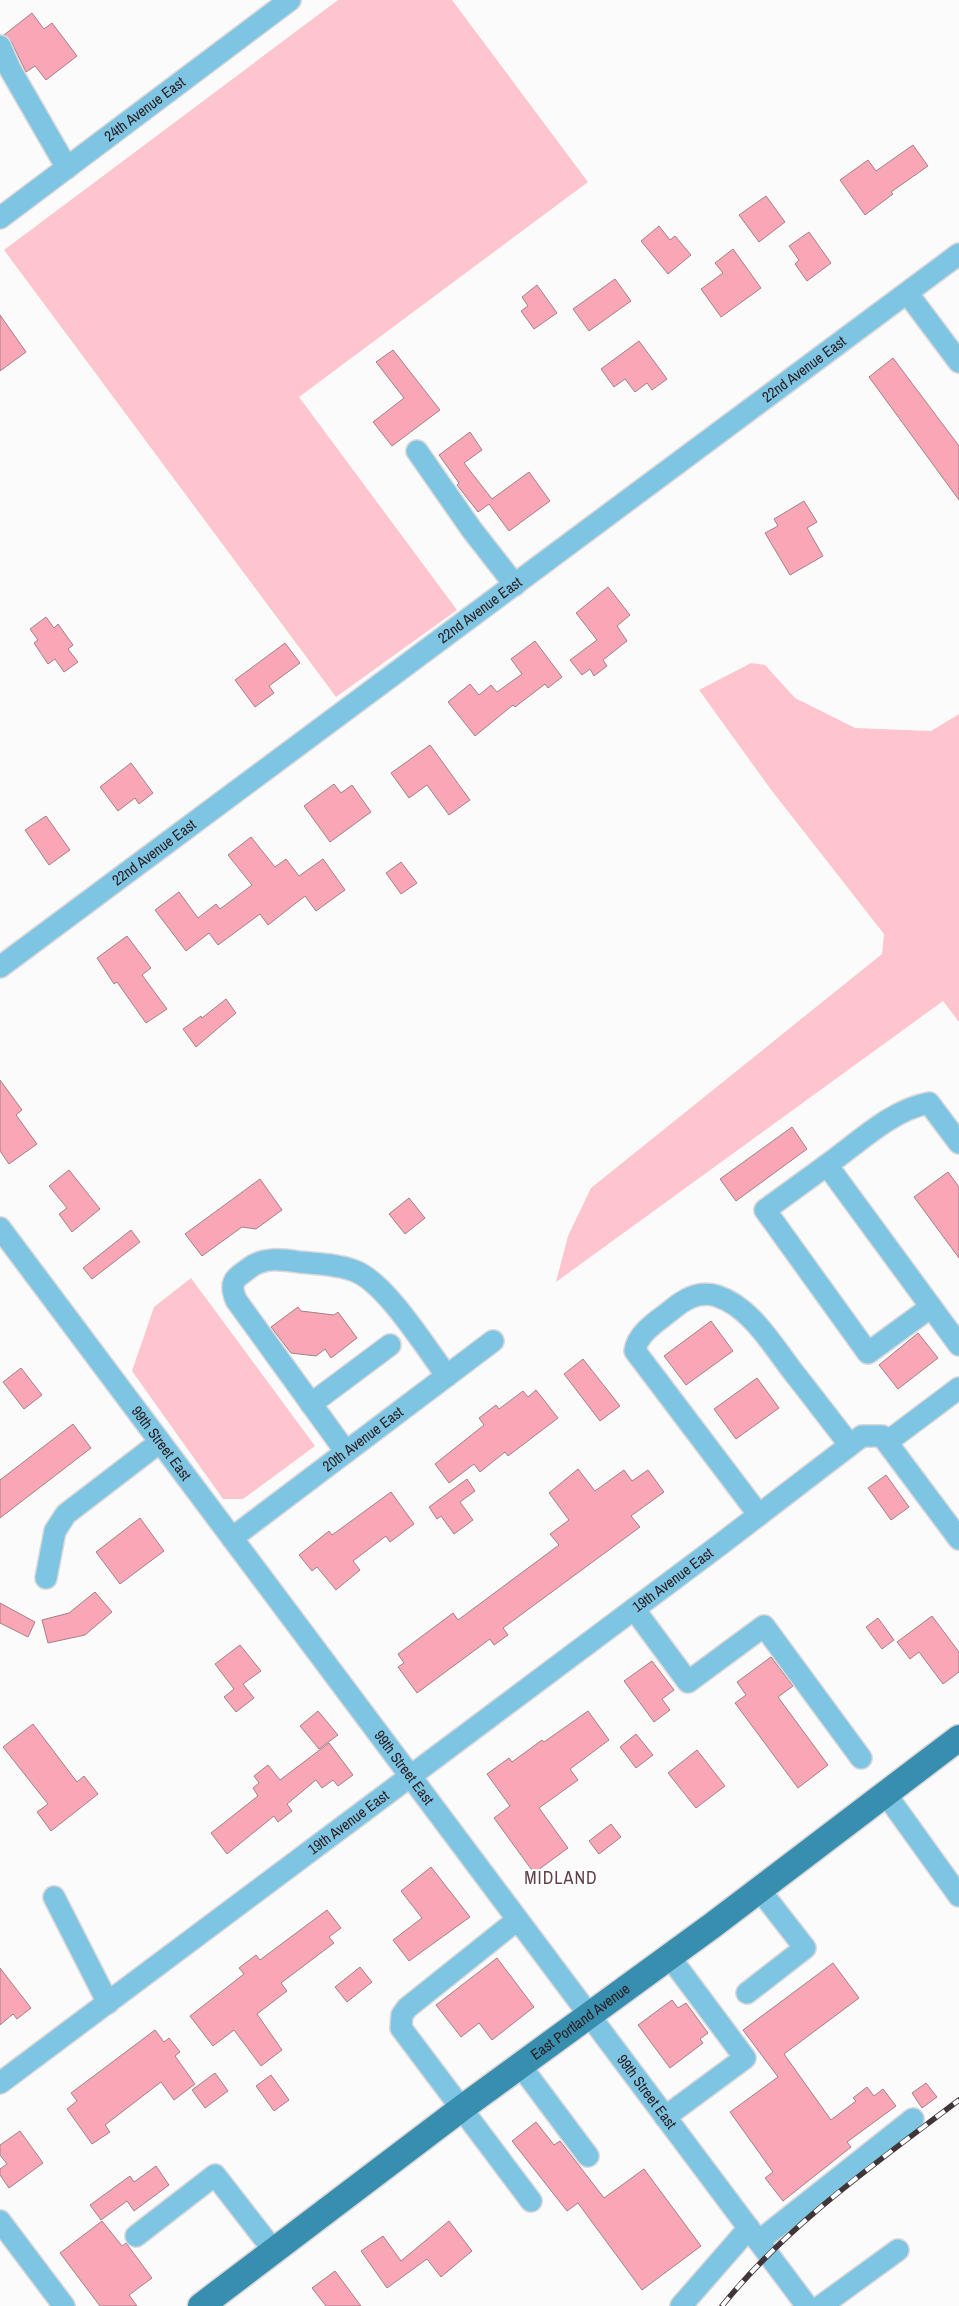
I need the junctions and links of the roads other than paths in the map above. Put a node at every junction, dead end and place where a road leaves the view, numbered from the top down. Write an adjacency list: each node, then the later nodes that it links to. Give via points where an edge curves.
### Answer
1 (290, 0): 3 (street, 24th Avenue East)
2 (0, 46): 3 (street, via 19,86)
3 (67, 168): 4 (street, 24th Avenue East)
4 (0, 218)
5 (959, 254): 6 (street, 22nd Avenue East)
6 (908, 294): 7 (street); 9 (street, 22nd Avenue East)
7 (959, 362)
8 (417, 451): 9 (street)
9 (515, 585): 10 (street, 22nd Avenue East)
10 (0, 967)
11 (959, 1143): 12 (street, via 929,1103 895,1116)
12 (827, 1165): 14 (street); 14 (street, via 765,1210 868,1353)
13 (0, 1228): 21 (street, 99th Street East)
14 (931, 1307): 17 (street)
15 (493, 1341): 18 (street, 20th Avenue East)
16 (390, 1345): 20 (street)
17 (959, 1345)
18 (447, 1376): 20 (street, via 386,1296 366,1276 343,1267 283,1260 258,1263 235,1279 232,1289 236,1300); 24 (street, 20th Avenue East)
19 (959, 1388): 22 (street)
20 (311, 1404): 24 (street)
21 (160, 1442): 26 (street, 99th Street East); 28 (street, via 63,1518 55,1531)
22 (887, 1442): 23 (street, 19th Avenue East, via 882,1436 862,1436); 27 (street)
23 (850, 1445): 25 (street, 19th Avenue East); 25 (street, via 756,1323 734,1305 716,1296 689,1297 680,1302 639,1338 636,1351)
24 (346, 1452): 26 (street, 20th Avenue East)
25 (759, 1515): 29 (street, 19th Avenue East)
26 (232, 1538): 32 (street, 99th Street East)
27 (959, 1539)
28 (46, 1578)
29 (634, 1609): 31 (street, via 688,1682 764,1626); 32 (street, 19th Avenue East)
30 (959, 1738): 33 (main road, East Portland Avenue)
31 (861, 1758)
32 (410, 1777): 37 (street, 99th Street East); 40 (street, 19th Avenue East)
33 (885, 1793): 34 (main road, East Portland Avenue); 35 (street)
34 (759, 1890): 38 (main road, East Portland Avenue); 39 (street, via 805,1948)
35 (959, 1896)
36 (54, 1897): 40 (street)
37 (518, 1920): 41 (street, 99th Street East); 44 (street, via 402,2015 402,2028)
38 (669, 1956): 41 (main road, East Portland Avenue); 45 (street, via 745,2058)
39 (747, 1993)
40 (108, 2002): 43 (street, 19th Avenue East)
41 (589, 2015): 42 (main road, East Portland Avenue); 45 (street, 99th Street East)
42 (520, 2065): 44 (main road, East Portland Avenue); 47 (street)
43 (0, 2083)
44 (462, 2108): 48 (street); 52 (main road, East Portland Avenue)
45 (665, 2117): 50 (street, 99th Street East)
46 (913, 2119): 50 (street)
47 (588, 2156)
48 (531, 2201)
49 (0, 2221): 54 (street)
50 (754, 2234): 56 (street); 57 (street, 99th Street East)
51 (136, 2236): 52 (street, via 215,2175)
52 (274, 2250): 55 (main road, East Portland Avenue)
53 (898, 2250): 58 (street)
54 (64, 2306)
55 (200, 2306)
56 (681, 2306)
57 (807, 2306)
58 (821, 2306)

